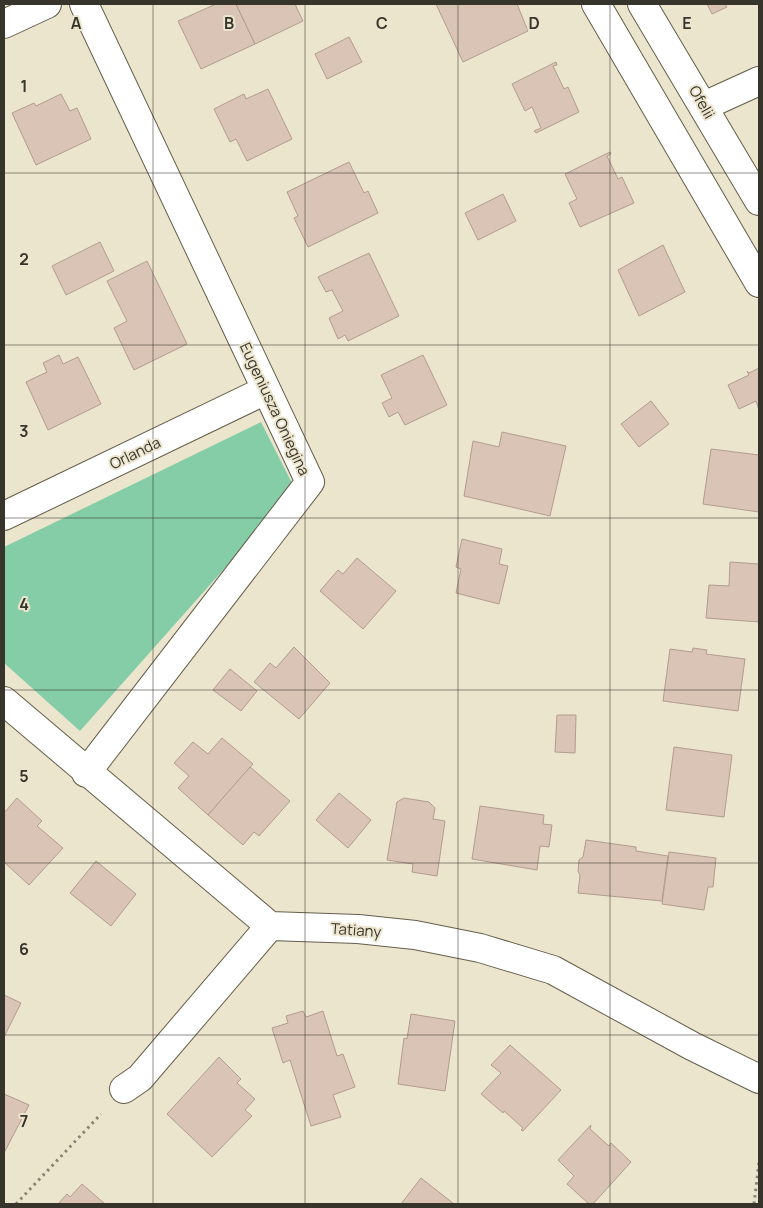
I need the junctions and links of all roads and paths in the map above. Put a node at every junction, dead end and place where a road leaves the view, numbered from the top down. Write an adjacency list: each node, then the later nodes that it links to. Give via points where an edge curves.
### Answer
1 (47, 4): 5 (street)
2 (84, 4): 10 (street, Eugeniusza Oniegina)
3 (596, 4): 9 (street)
4 (642, 4): 7 (street, Ofelii)
5 (4, 24)
6 (759, 81): 7 (street)
7 (704, 106): 8 (street, Ofelii)
8 (759, 201)
9 (759, 283)
10 (266, 390): 11 (street, Orlanda); 13 (street, Eugeniusza Oniegina, via 310,482)
11 (4, 516)
12 (4, 701): 13 (street)
13 (86, 773): 14 (street)
14 (270, 926): 15 (street, Tatiany, via 415,935 480,948 553,970); 16 (street, via 140,1078)
15 (759, 1079)
16 (124, 1089): 18 (path)
17 (759, 1162): 19 (path)
18 (16, 1204)
19 (754, 1204)

